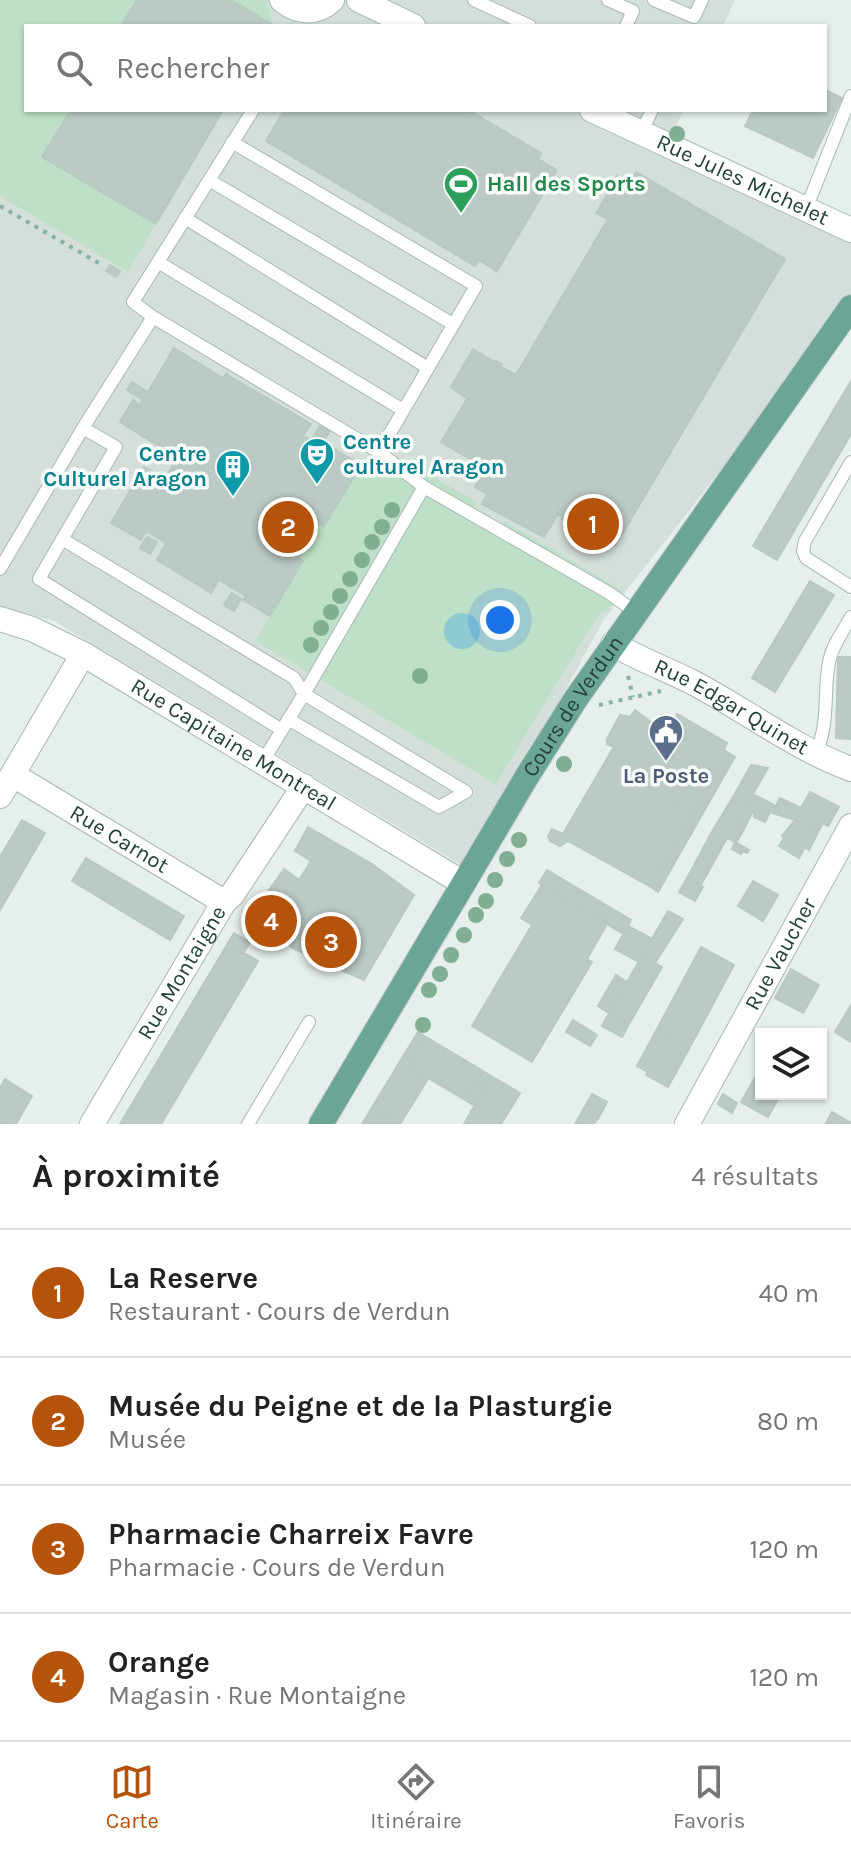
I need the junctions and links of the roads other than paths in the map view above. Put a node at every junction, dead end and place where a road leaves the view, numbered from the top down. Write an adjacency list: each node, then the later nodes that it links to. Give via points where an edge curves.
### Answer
1 (332, 0): 7 (street, via 318,10)
2 (359, 0): 9 (street)
3 (474, 0): 10 (lane)
4 (608, 0): 11 (lane, via 633,11)
5 (654, 0): 8 (lane)
6 (702, 0): 8 (lane)
7 (292, 12)
8 (692, 21)
9 (409, 24)
10 (526, 24)
11 (627, 24)
12 (851, 96): 19 (lane)
13 (252, 112): 17 (lane)
14 (596, 112): 16 (street, Rue Jules Michelet)
15 (651, 112): 16 (lane)
16 (641, 133): 19 (street, Rue Jules Michelet)
17 (232, 142): 18 (lane); 25 (lane, via 476,286)
18 (209, 180): 20 (lane); 25 (lane)
19 (806, 209): 21 (street, Rue Jules Michelet)
20 (185, 218): 22 (lane); 26 (lane)
21 (851, 230)
22 (158, 262): 24 (lane, via 133,302); 27 (lane)
23 (851, 307): 35 (main road, Cours de Verdun)
24 (153, 317): 28 (lane); 29 (lane)
25 (453, 324): 26 (lane)
26 (428, 368): 27 (lane)
27 (403, 410): 29 (lane)
28 (83, 428): 32 (lane, via 116,447); 33 (lane)
29 (379, 452): 31 (lane)
30 (851, 462): 34 (lane, via 803,551)
31 (424, 487): 35 (lane); 40 (lane)
32 (62, 539): 40 (lane, via 294,678); 41 (lane, via 39,579)
33 (0, 569)
34 (851, 587)
35 (637, 613): 38 (main road, Cours de Verdun)
36 (851, 617): 42 (lane, via 829,662 824,731)
37 (0, 619): 39 (street, Rue Capitaine Montreal)
38 (613, 644): 42 (street, Rue Edgar Quinet); 49 (main road, Cours de Verdun)
39 (83, 654): 43 (street, Rue Capitaine Montreal); 45 (street)
40 (304, 694): 41 (lane); 41 (lane, via 466,792 439,807)
41 (285, 724): 43 (lane)
42 (815, 754): 44 (street, Rue Edgar Quinet)
43 (263, 761): 46 (street, Rue Capitaine Montreal)
44 (851, 769)
45 (13, 775): 47 (street); 50 (street, Rue Carnot)
46 (304, 786): 49 (street, Rue Capitaine Montreal); 50 (street, Rue Montaigne)
47 (0, 796)
48 (851, 826): 55 (street, Rue Vaucher)
49 (463, 883): 54 (main road, Cours de Verdun)
50 (224, 902): 52 (street, Rue Montaigne)
51 (309, 1022): 53 (lane)
52 (92, 1124)
53 (248, 1124)
54 (321, 1124)
55 (687, 1124)

